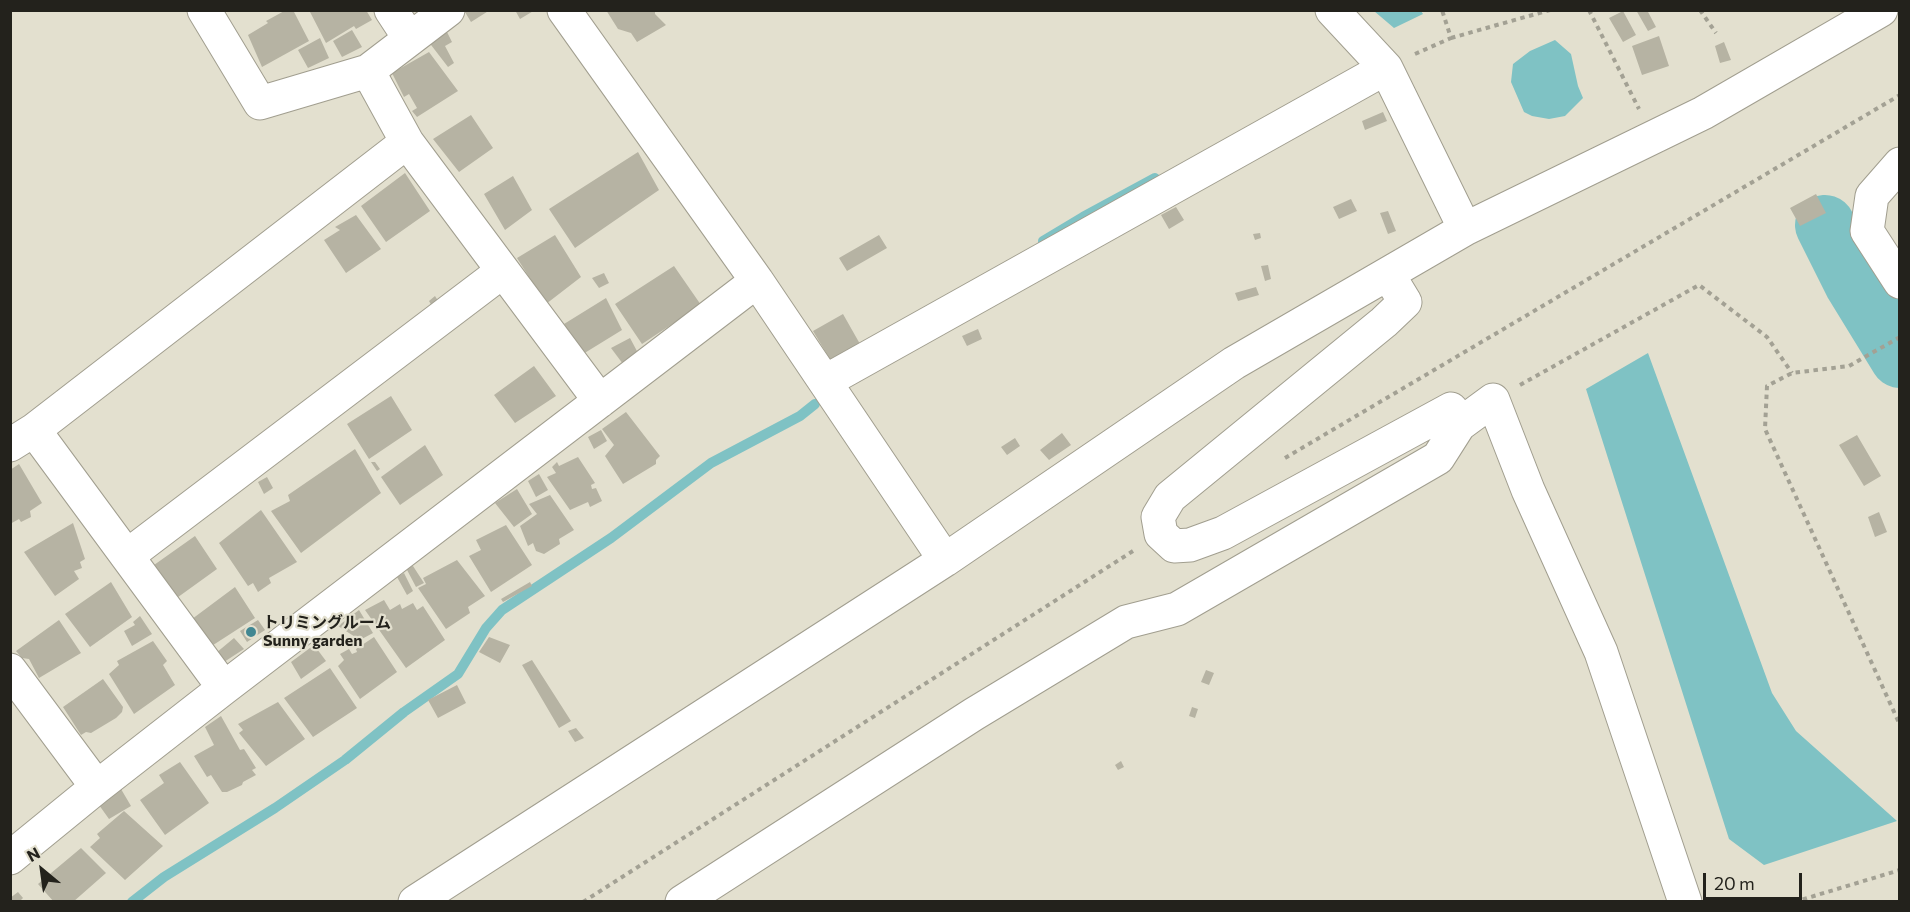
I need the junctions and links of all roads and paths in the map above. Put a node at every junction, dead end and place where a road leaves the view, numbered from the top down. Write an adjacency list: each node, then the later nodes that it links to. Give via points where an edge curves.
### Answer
1 (204, 10): 15 (street, via 260,103)
2 (391, 10): 13 (street)
3 (448, 10): 13 (street)
4 (564, 10): 22 (street)
5 (1332, 10): 14 (street)
6 (1442, 10): 12 (path)
7 (1550, 10): 12 (path)
8 (1589, 10): 16 (path)
9 (1700, 10): 11 (path)
10 (1881, 10): 16 (street, via 1703,113)
11 (1716, 33)
12 (1451, 38): 14 (path)
13 (410, 39): 15 (street)
14 (1386, 68): 19 (street); 26 (street)
15 (368, 71): 17 (street)
16 (1653, 137): 19 (street)
17 (407, 142): 20 (street); 30 (street)
18 (1899, 164): 23 (street, via 1872,196 1867,231)
19 (1465, 229): 21 (street)
20 (503, 271): 28 (street); 31 (street)
21 (1388, 274): 29 (street, via 1405,302 1170,498 1158,517 1161,534 1174,546 1190,546 1223,533 1450,409); 32 (street, via 1234,363)
22 (757, 281): 26 (street); 28 (street)
23 (1899, 282)
24 (1899, 337): 25 (path, via 1849,366)
25 (1792, 374): 27 (path, via 1767,337 1700,285); 35 (path, via 1767,386 1765,429)
26 (826, 381): 32 (street)
27 (1493, 400): 29 (street); 41 (street, via 1527,490 1601,652)
28 (600, 401): 34 (street)
29 (1459, 426): 40 (street, via 1438,458 1177,609 1126,622 974,714)
30 (22, 437): 31 (street)
31 (127, 556): 34 (street)
32 (945, 560): 39 (street)
33 (10, 670): 36 (street)
34 (224, 688): 36 (street)
35 (1899, 725)
36 (97, 787): 37 (street)
37 (10, 858)
38 (1899, 870): 42 (path)
39 (415, 902)
40 (682, 902)
41 (1685, 902)
42 (1794, 902)

